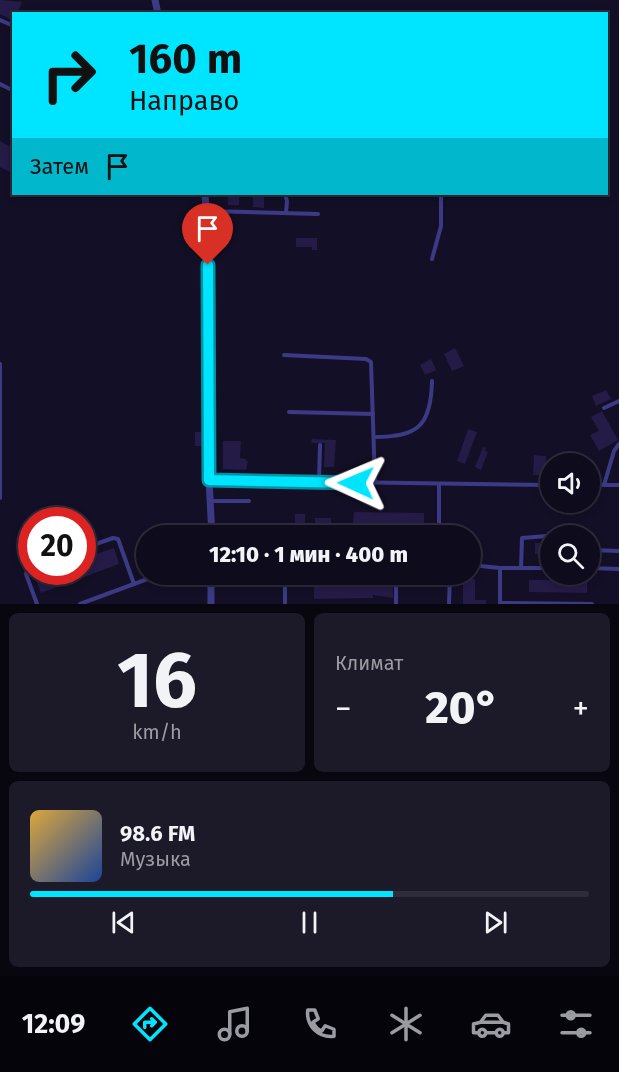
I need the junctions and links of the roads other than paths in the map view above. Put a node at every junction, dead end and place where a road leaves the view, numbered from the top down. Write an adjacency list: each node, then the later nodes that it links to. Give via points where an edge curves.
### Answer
1 (206, 195): 4 (street)
2 (285, 195): 5 (lane)
3 (441, 195): 7 (lane, via 441,226)
4 (207, 210): 5 (lane); 18 (street)
5 (286, 213): 6 (lane)
6 (318, 214)
7 (432, 259)
8 (284, 355): 14 (lane, via 369,360)
9 (0, 364): 26 (lane)
10 (432, 381): 15 (lane, via 430,407 420,424 401,436)
11 (619, 401): 12 (lane)
12 (604, 408)
13 (289, 412): 14 (lane)
14 (373, 414): 15 (lane)
15 (374, 437): 20 (lane)
16 (619, 444): 24 (lane)
17 (320, 445): 19 (lane)
18 (209, 480): 19 (lane); 27 (street)
19 (319, 482): 20 (lane)
20 (375, 483): 21 (lane)
21 (439, 484): 22 (lane); 30 (lane)
22 (540, 485)
23 (600, 485): 24 (lane)
24 (604, 485): 25 (lane)
25 (619, 485)
26 (0, 498)
27 (210, 501): 28 (lane); 29 (street)
28 (249, 501)
29 (211, 525)
30 (439, 525)
31 (540, 536): 37 (lane, via 522,538)
32 (96, 544): 41 (lane, via 118,539)
33 (600, 550): 34 (lane)
34 (619, 550)
35 (481, 566): 36 (lane)
36 (500, 568): 37 (lane); 47 (lane)
37 (521, 568): 38 (lane)
38 (540, 568)
39 (600, 568): 40 (lane)
40 (619, 568)
41 (134, 584): 49 (lane)
42 (30, 585): 48 (lane)
43 (211, 585): 50 (street)
44 (285, 585): 51 (lane)
45 (396, 585): 52 (lane)
46 (450, 585): 53 (lane)
47 (500, 603): 54 (lane)
48 (36, 604)
49 (80, 604)
50 (211, 604)
51 (285, 604)
52 (396, 604)
53 (449, 604)
54 (592, 604)

